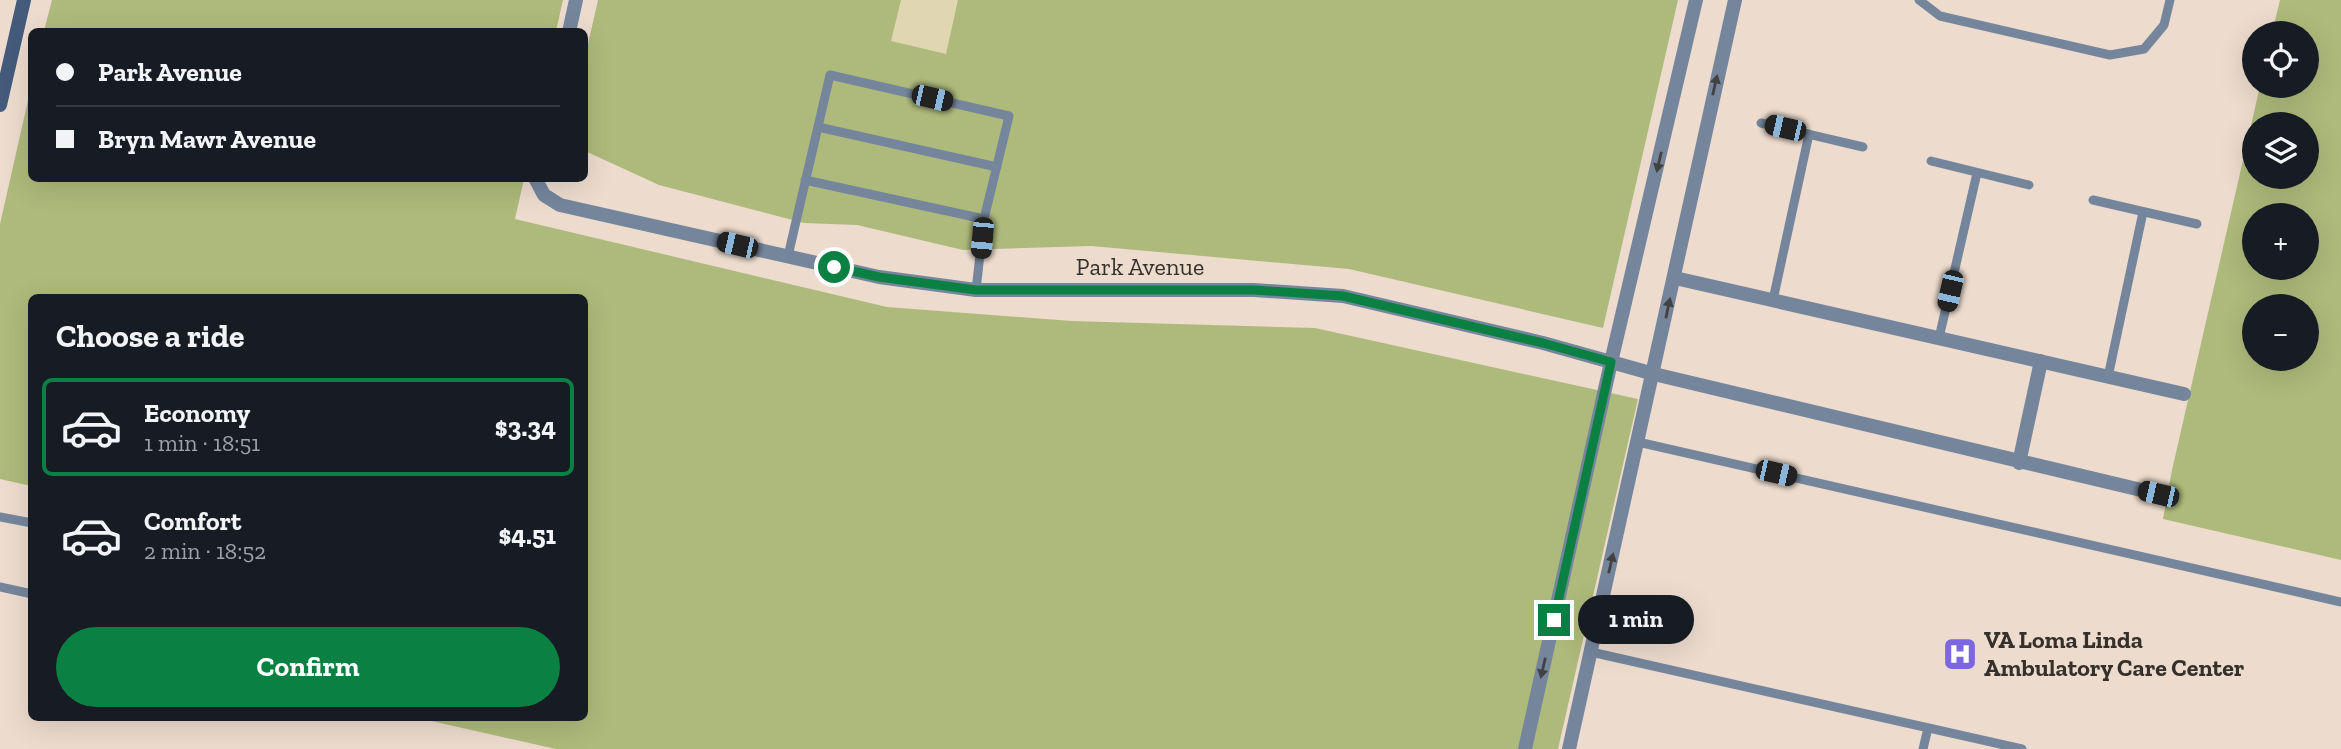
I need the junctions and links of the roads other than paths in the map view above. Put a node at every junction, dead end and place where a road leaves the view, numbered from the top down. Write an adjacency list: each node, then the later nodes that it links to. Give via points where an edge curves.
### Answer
1 (24, 0): 8 (main road)
2 (576, 0): 7 (street)
3 (1696, 0): 29 (street, one-way to 29)
4 (1735, 0): 24 (street, one-way to 4)
5 (1919, 0): 6 (lane, via 1940,16 2110,55 2144,49 2164,25)
6 (2170, 0)
7 (570, 28)
8 (0, 105)
9 (1761, 123): 11 (lane)
10 (818, 127): 14 (lane); 14 (lane, via 830,75 1009,116); 16 (lane)
11 (1809, 134): 12 (lane); 26 (lane)
12 (1863, 147)
13 (1931, 161): 15 (lane)
14 (997, 167): 21 (lane)
15 (1977, 173): 18 (lane); 27 (lane)
16 (805, 180): 21 (lane); 23 (lane)
17 (538, 182): 23 (street, Park Avenue, via 544,195 560,205)
18 (2029, 186)
19 (2093, 200): 20 (lane)
20 (2143, 212): 22 (lane); 31 (lane)
21 (984, 219): 25 (lane)
22 (2197, 224)
23 (788, 256): 25 (street, Park Avenue, via 879,277)
24 (1675, 278): 26 (street); 30 (street, one-way to 24)
25 (976, 290): 29 (street, Park Avenue, via 1254,290 1343,296)
26 (1773, 300): 27 (street)
27 (1939, 338): 28 (street)
28 (2041, 361): 31 (street); 34 (street)
29 (1611, 362): 30 (street, Park Avenue); 43 (street, one-way to 43)
30 (1654, 374): 33 (street); 34 (street, Park Avenue)
31 (2108, 377): 32 (street)
32 (2184, 394)
33 (1638, 442): 40 (lane); 41 (street, one-way to 33)
34 (2019, 463): 35 (street, Park Avenue)
35 (2158, 494)
36 (0, 517): 37 (lane)
37 (28, 522)
38 (0, 587): 39 (lane)
39 (28, 593)
40 (2341, 602)
41 (1591, 652): 42 (lane); 44 (street)
42 (1928, 728): 45 (lane); 46 (lane)
43 (1525, 749)
44 (1569, 749)
45 (1923, 749)
46 (2022, 749)

